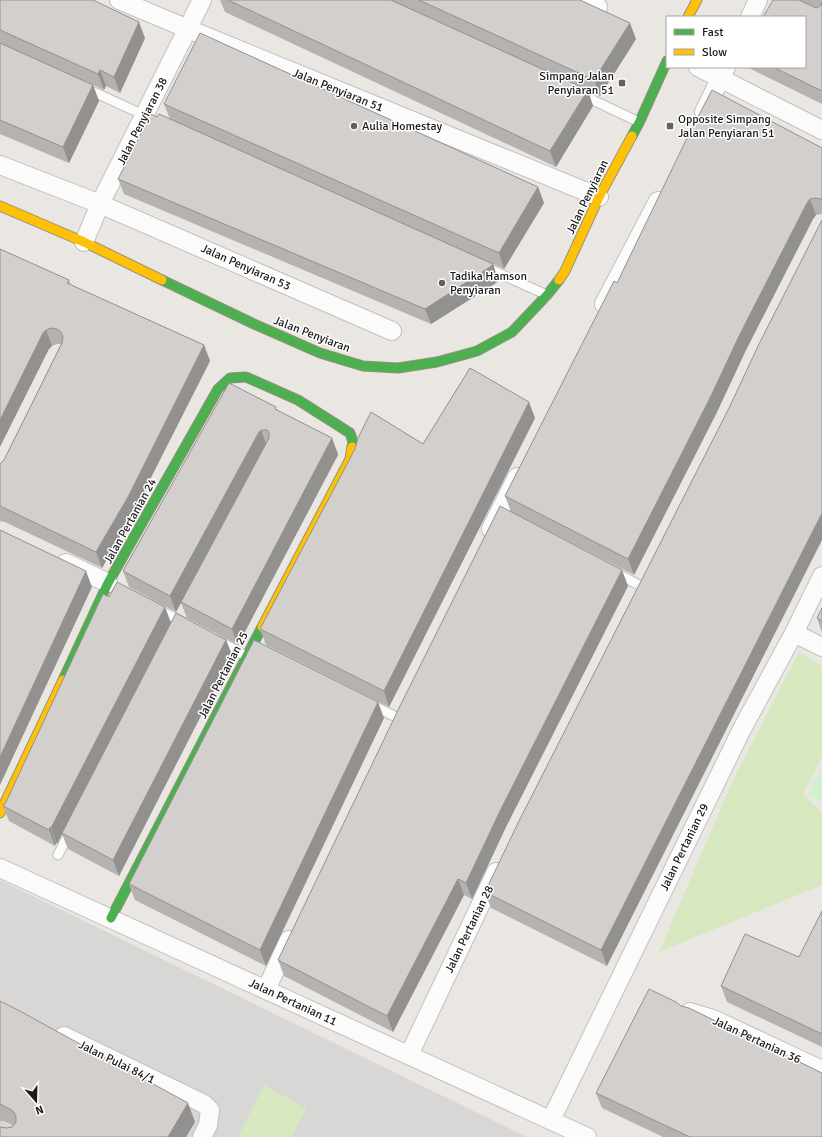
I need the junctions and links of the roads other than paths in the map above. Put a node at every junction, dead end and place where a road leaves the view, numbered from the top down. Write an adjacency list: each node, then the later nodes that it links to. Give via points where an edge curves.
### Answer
1 (119, 0): 7 (street, Jalan Penyiaran 51)
2 (202, 0): 7 (street, Jalan Penyiaran 38)
3 (697, 0): 5 (street)
4 (758, 0): 6 (street)
5 (689, 16)
6 (750, 16)
7 (188, 30): 13 (street, Jalan Penyiaran 38); 19 (street, Jalan Penyiaran 51)
8 (666, 63): 14 (street, Jalan Penyiaran)
9 (702, 68): 10 (street)
10 (724, 73): 15 (street); 16 (street)
11 (80, 86): 13 (lane)
12 (571, 89): 14 (lane)
13 (148, 117): 20 (street, Jalan Penyiaran 38)
14 (639, 123): 19 (street, Jalan Penyiaran)
15 (696, 127)
16 (822, 130)
17 (0, 165): 20 (street, Jalan Penyiaran 53)
18 (664, 189): 25 (street)
19 (599, 197): 24 (street, Jalan Penyiaran, via 565,271)
20 (100, 204): 22 (street, Jalan Penyiaran 38); 26 (street, Jalan Penyiaran 53)
21 (0, 206): 22 (street, Jalan Penyiaran)
22 (84, 242): 24 (street, Jalan Penyiaran, via 320,353 363,366 398,368 437,362 477,351 512,332)
23 (475, 263): 24 (lane)
24 (547, 295)
25 (595, 321)
26 (392, 331)
27 (353, 442): 33 (street, Jalan Pertanian 24, via 350,433 298,400 246,377 230,378 218,389); 40 (street, Jalan Pertanian 25, via 350,459 255,647)
28 (524, 462): 29 (street, via 503,513)
29 (485, 540)
30 (54, 557): 33 (street)
31 (605, 567): 34 (lane)
32 (822, 576): 37 (street, Jalan Pertanian 29)
33 (112, 585): 43 (street, Jalan Pertanian 24)
34 (640, 586)
35 (147, 604): 36 (lane)
36 (193, 628)
37 (794, 633): 39 (street); 55 (street, Jalan Pertanian 29, via 742,728)
38 (213, 638): 40 (lane)
39 (822, 648)
40 (246, 656): 48 (street, Jalan Pertanian 25)
41 (361, 700): 42 (lane)
42 (396, 717)
43 (0, 813)
44 (76, 821): 45 (lane)
45 (58, 855)
46 (502, 861): 53 (street, Jalan Pertanian 28)
47 (0, 868): 48 (street, Jalan Pertanian 11)
48 (111, 918): 50 (street, Jalan Pertanian 11)
49 (296, 925): 50 (street)
50 (266, 990): 53 (street, Jalan Pertanian 11)
51 (690, 1012): 54 (street, Jalan Pertanian 36, via 713,1019)
52 (49, 1029): 56 (street, Jalan Pulai 84/1, via 204,1104 210,1110 208,1125)
53 (409, 1055): 55 (street, Jalan Pertanian 11)
54 (822, 1070)
55 (551, 1120): 57 (street, Jalan Pertanian 11)
56 (202, 1137)
57 (587, 1137)

